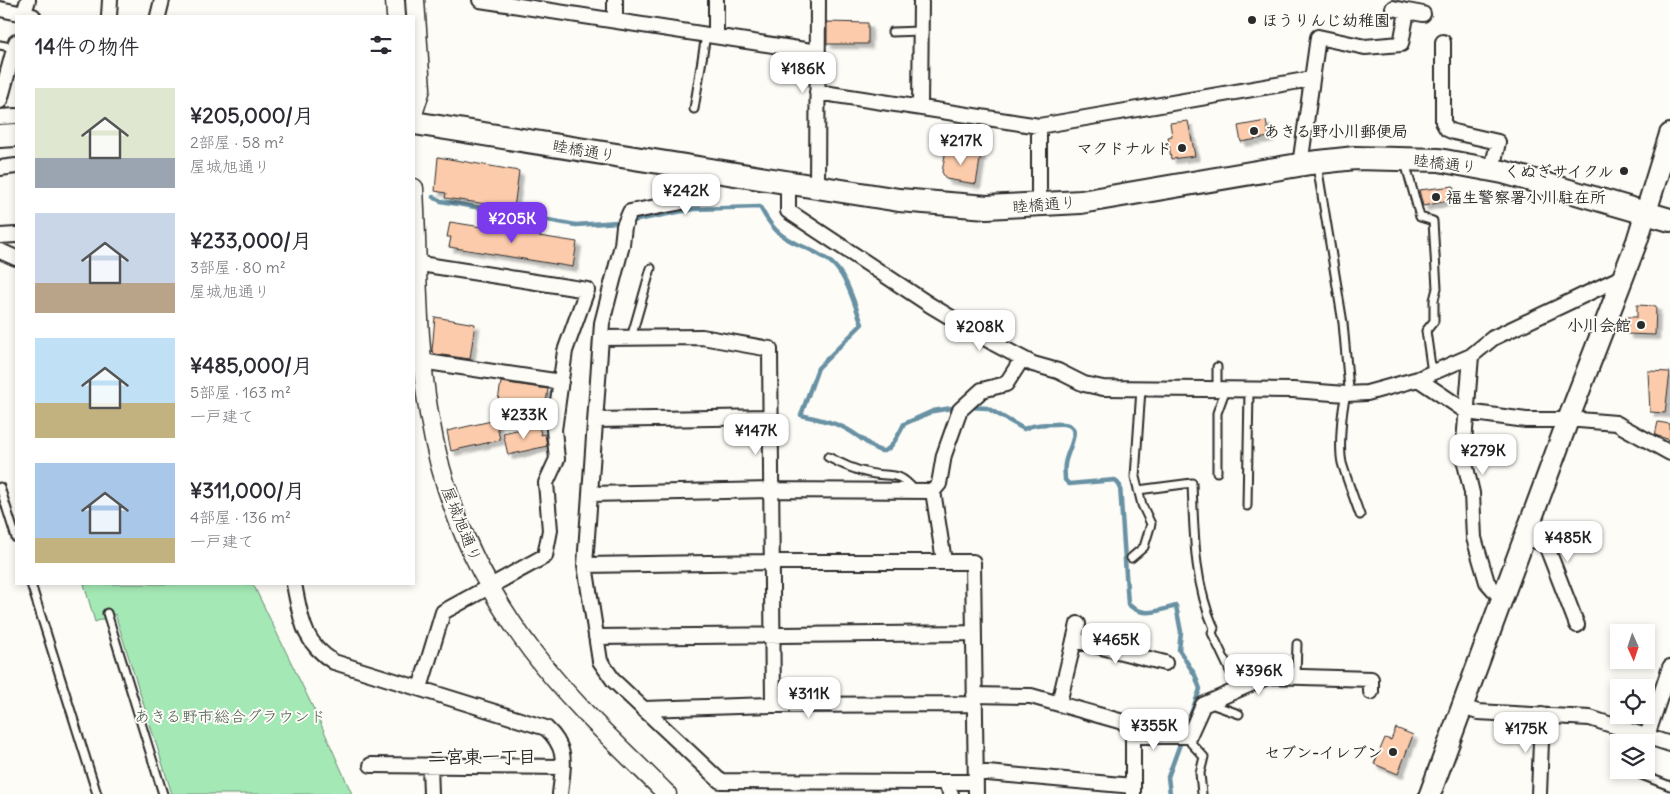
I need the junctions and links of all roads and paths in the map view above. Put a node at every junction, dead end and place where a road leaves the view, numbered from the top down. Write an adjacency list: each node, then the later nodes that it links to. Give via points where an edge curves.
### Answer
1 (28, 0): 17 (street)
2 (110, 0): 18 (street)
3 (162, 0): 19 (street)
4 (395, 0): 20 (street)
5 (415, 0): 33 (street, via 421,89)
6 (480, 0): 11 (street)
7 (615, 0): 21 (street)
8 (716, 0): 24 (street)
9 (818, 0): 28 (street)
10 (921, 0): 22 (street)
11 (514, 2): 21 (street)
12 (1393, 8): 14 (street)
13 (0, 9): 16 (street)
14 (1408, 11): 15 (street); 29 (street, via 1401,44 1365,47 1318,37)
15 (1423, 14)
16 (23, 15)
17 (27, 15)
18 (110, 15)
19 (158, 15)
20 (396, 15)
21 (615, 20): 24 (street)
22 (920, 31): 23 (lane); 32 (street)
23 (892, 32)
24 (711, 35): 28 (street); 34 (lane)
25 (1443, 42): 49 (street, via 1444,122 1447,129 1454,132 1498,142)
26 (0, 45): 27 (lane)
27 (15, 45): 31 (street)
28 (818, 52): 30 (street)
29 (1311, 80): 38 (street); 45 (street)
30 (817, 92): 32 (street); 51 (street)
31 (0, 99)
32 (920, 107): 38 (street)
33 (415, 108)
34 (694, 109)
35 (15, 116): 36 (street)
36 (0, 117)
37 (415, 123): 48 (main road, 睦橋通り)
38 (1039, 126): 52 (street)
39 (1670, 134): 53 (main road)
40 (15, 135): 41 (main road)
41 (0, 136)
42 (15, 148): 43 (main road)
43 (0, 150)
44 (1404, 158): 45 (main road, 睦橋通り, via 1355,158); 49 (main road, 睦橋通り, via 1439,160); 69 (lane, via 1420,217 1433,221 1437,288 1434,321 1426,331)
45 (1308, 164): 52 (main road, 睦橋通り, via 1110,197); 75 (lane, via 1343,323 1349,389)
46 (15, 166): 47 (street)
47 (0, 168)
48 (697, 170): 50 (main road, 睦橋通り); 63 (street, via 682,202 630,212 602,323)
49 (1492, 170): 53 (main road, 睦橋通り)
50 (788, 184): 51 (main road, 睦橋通り); 66 (street, via 788,211 930,306)
51 (817, 188): 52 (main road, 睦橋通り, via 936,204 987,207)
52 (1039, 205)
53 (1646, 214): 54 (main road, 睦橋通り); 62 (main road)
54 (1670, 220)
55 (415, 226): 60 (street, 屋城旭通り)
56 (15, 234): 57 (street)
57 (0, 236)
58 (0, 251): 59 (street)
59 (15, 258)
60 (416, 263): 67 (street, 屋城旭通り); 71 (street, via 587,290 565,351)
61 (651, 268): 64 (lane)
62 (1624, 276): 65 (street, via 1493,338); 79 (main road)
63 (602, 338): 64 (street); 78 (street)
64 (631, 338): 77 (street, via 702,337 770,349)
65 (1471, 356): 69 (street); 76 (street)
66 (1022, 359): 72 (street, via 1084,384); 87 (street, via 1006,384 982,390 964,406 944,455 939,484)
67 (418, 360): 71 (street); 99 (street, 屋城旭通り, via 444,480 467,543)
68 (1217, 367): 73 (lane)
69 (1432, 373): 70 (street)
70 (1418, 379): 75 (street, via 1367,393); 76 (street)
71 (560, 382): 99 (street, via 554,430 557,459 546,483 550,530 544,556)
72 (1141, 389): 73 (street); 85 (lane, via 1135,465)
73 (1221, 391): 74 (street); 82 (lane, via 1217,413)
74 (1249, 391): 75 (street); 89 (lane)
75 (1346, 394): 90 (lane, via 1342,461)
76 (1467, 412): 79 (street, via 1526,420); 100 (street, via 1463,455 1472,493 1474,538 1487,582)
77 (770, 417): 78 (street); 84 (street)
78 (596, 420): 88 (street)
79 (1568, 420): 80 (street, via 1616,424); 92 (main road)
80 (1670, 453)
81 (828, 457): 86 (lane, via 846,467 871,474 898,475 906,479)
82 (1217, 472)
83 (0, 487): 91 (lane)
84 (771, 490): 86 (street); 88 (street); 95 (street)
85 (1138, 490): 93 (lane, via 1150,524 1144,547); 113 (lane, via 1192,483 1196,555 1206,609 1214,628 1212,633)
86 (915, 491): 87 (street)
87 (933, 491): 94 (street)
88 (590, 494): 96 (street)
89 (1247, 506)
90 (1360, 515)
91 (15, 535)
92 (1524, 536): 100 (main road); 103 (street, via 1546,545)
93 (1131, 558)
94 (944, 561): 95 (street); 104 (street, via 973,562)
95 (772, 562): 96 (street); 105 (street)
96 (585, 565): 106 (street)
97 (31, 585): 138 (lane)
98 (294, 585): 112 (street, via 303,628 321,654 334,662)
99 (490, 587): 112 (street, via 442,612); 137 (street, 屋城旭通り, via 516,630 551,674)
100 (1502, 598): 119 (main road)
101 (106, 613): 139 (lane)
102 (1078, 624): 107 (street)
103 (1577, 625)
104 (974, 633): 105 (street); 115 (street)
105 (773, 635): 106 (street); 118 (street)
106 (596, 637): 120 (street, via 600,661 606,672)
107 (1074, 640): 109 (street); 116 (street)
108 (1297, 644): 111 (lane)
109 (1165, 663)
110 (1670, 667): 124 (street)
111 (1296, 677): 113 (street, via 1269,676); 114 (street, via 1371,679)
112 (420, 688): 131 (street, via 546,728 561,746)
113 (1239, 690): 117 (street)
114 (1370, 692)
115 (975, 699): 116 (street, via 1031,696); 118 (street); 133 (street)
116 (1059, 703): 125 (street, via 1130,724)
117 (1208, 703): 121 (lane); 126 (street)
118 (773, 705): 120 (street)
119 (1462, 707): 122 (street, via 1478,712); 143 (main road)
120 (643, 709): 135 (street, via 720,781)
121 (1239, 714)
122 (1542, 715): 123 (street, via 1590,718); 144 (street)
123 (1632, 734)
124 (1641, 734)
125 (1133, 736): 126 (street); 136 (street)
126 (1183, 736): 142 (lane, via 1204,757 1200,773)
127 (1655, 740): 128 (street)
128 (1670, 744)
129 (371, 765): 130 (street)
130 (430, 765): 131 (street); 140 (street)
131 (563, 767): 141 (street)
132 (1652, 779): 134 (lane)
133 (976, 783): 135 (street); 136 (street)
134 (1670, 786)
135 (948, 788)
136 (1132, 790)
137 (665, 793)
138 (97, 794)
139 (163, 794)
140 (431, 794)
141 (560, 794)
142 (1202, 794)
143 (1430, 794)
144 (1539, 794)

